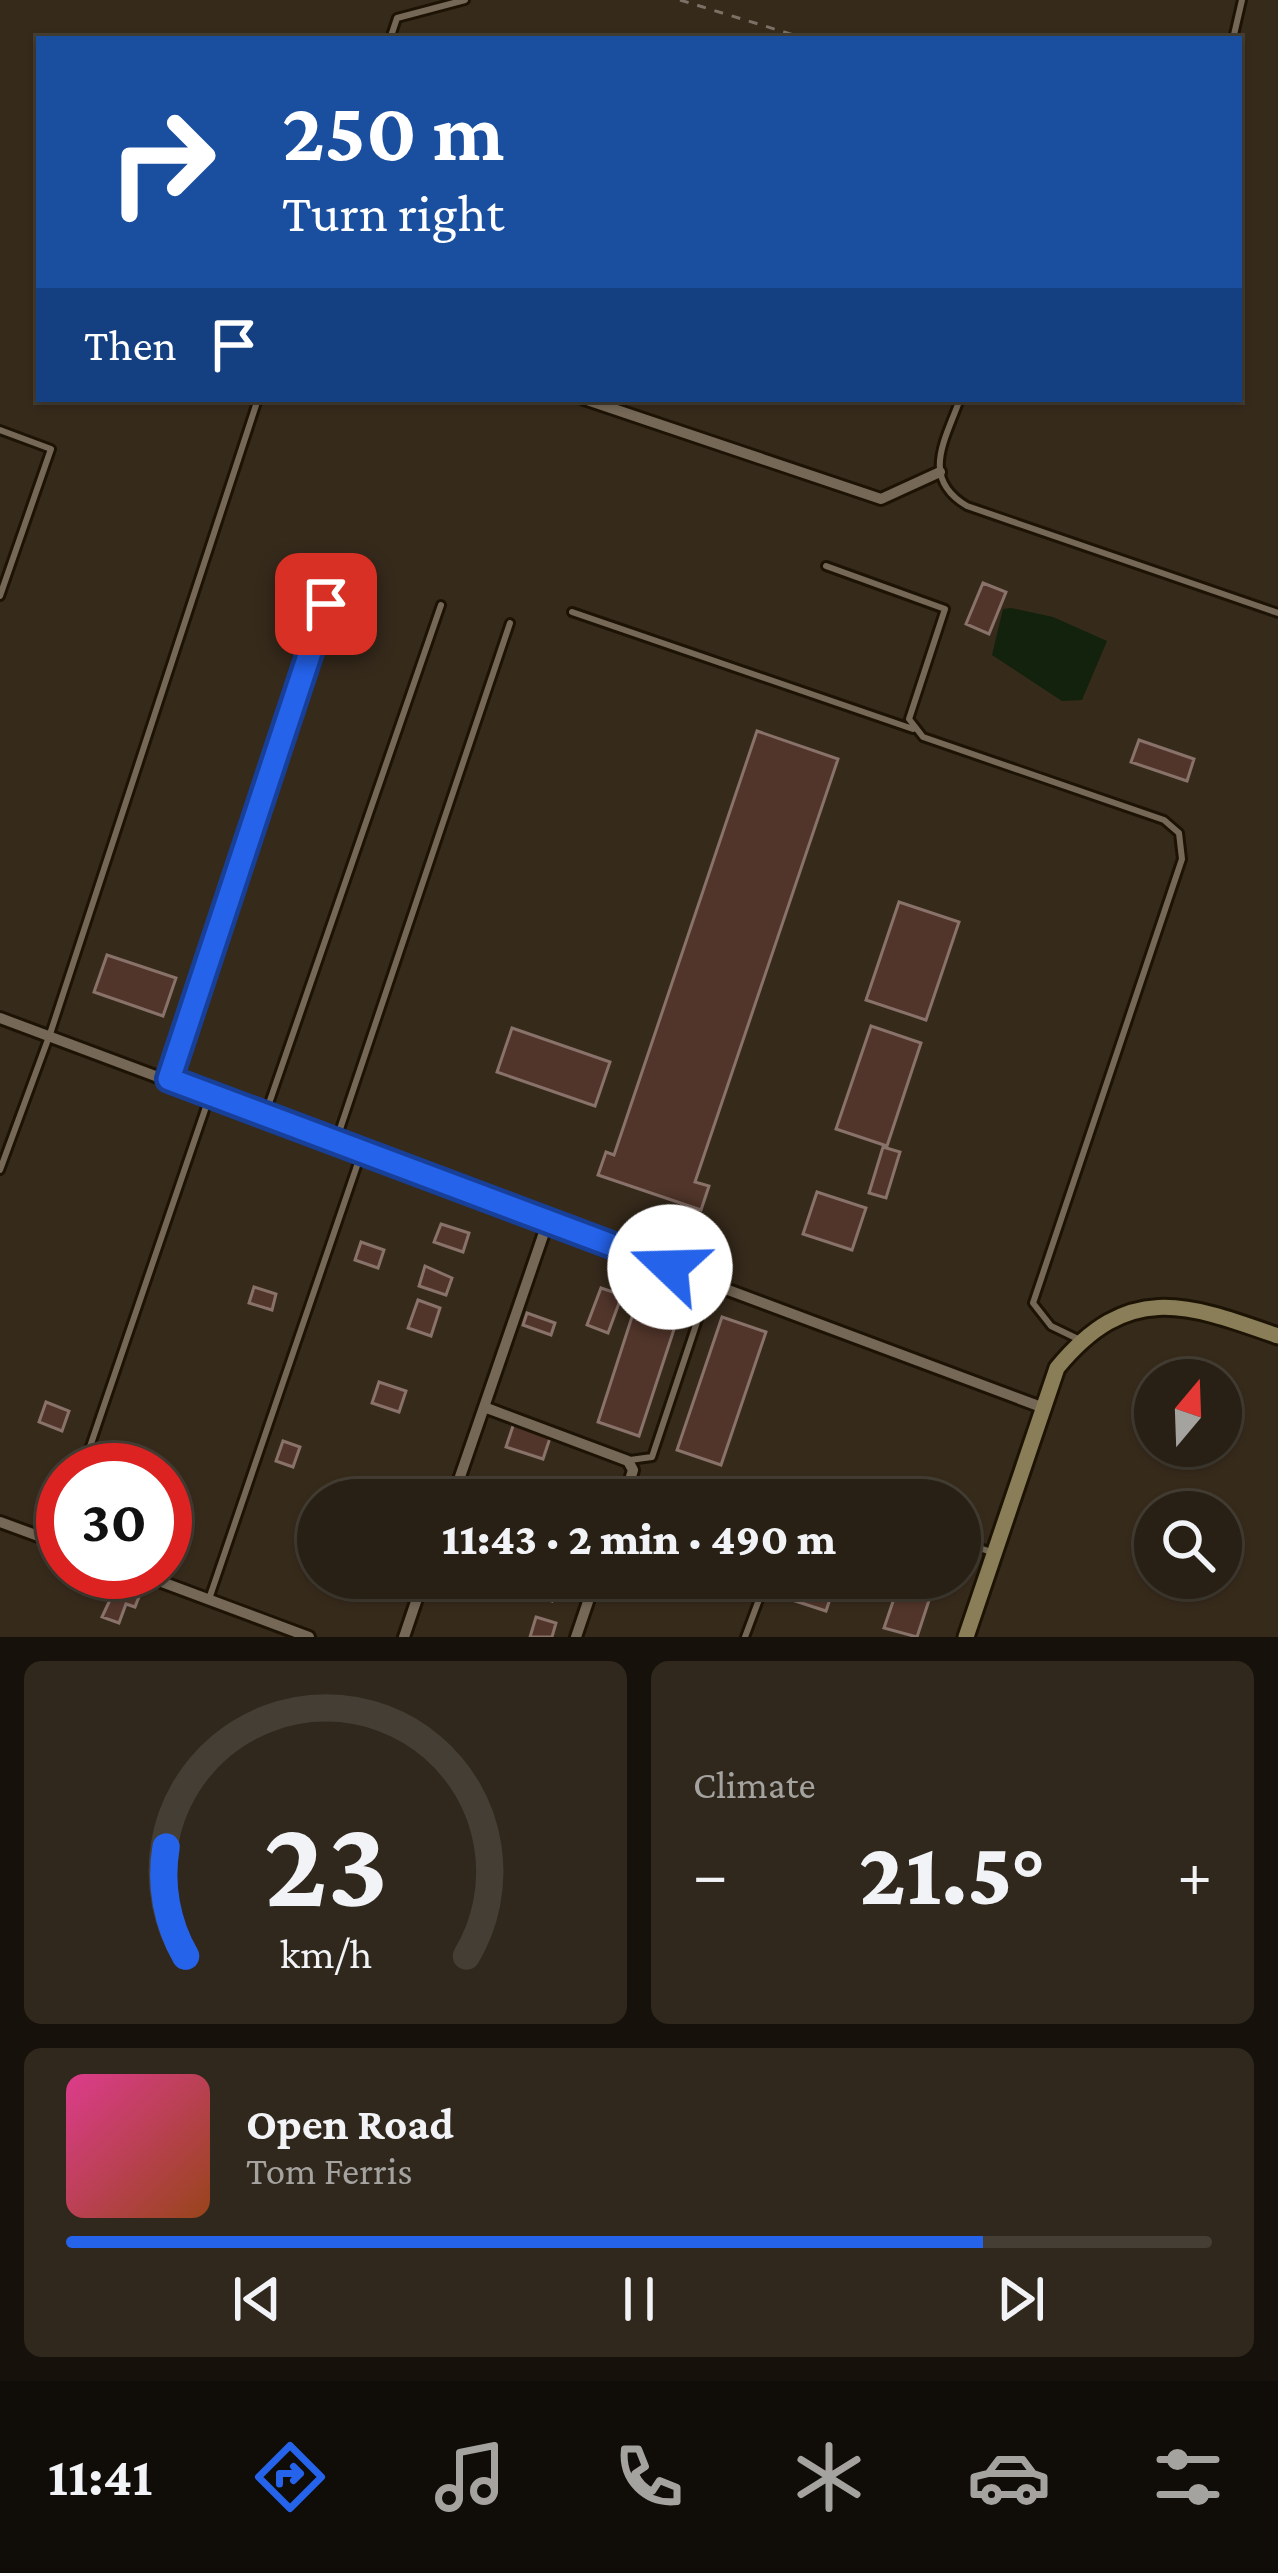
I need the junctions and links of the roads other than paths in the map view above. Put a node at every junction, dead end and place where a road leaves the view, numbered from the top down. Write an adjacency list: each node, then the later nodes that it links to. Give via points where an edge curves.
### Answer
1 (466, 0): 3 (lane, via 397,18)
2 (1242, 0): 4 (lane)
3 (392, 36)
4 (1234, 36)
5 (257, 402): 19 (lane)
6 (593, 402): 9 (street, via 881,500)
7 (959, 402): 9 (lane)
8 (0, 430): 12 (lane, via 51,449)
9 (940, 472): 15 (lane, via 948,495 967,506)
10 (340, 561): 20 (lane)
11 (826, 566): 17 (lane, via 945,609 909,719)
12 (0, 596)
13 (441, 605): 22 (lane)
14 (572, 612): 17 (lane)
15 (1278, 613)
16 (510, 623): 23 (lane)
17 (913, 729): 29 (lane, via 1164,820 1182,841 1033,1304)
18 (0, 1018): 19 (street)
19 (50, 1034): 20 (street); 25 (lane)
20 (169, 1079): 21 (street)
21 (210, 1094): 22 (street); 32 (lane)
22 (265, 1115): 23 (street)
23 (335, 1141): 24 (street)
24 (362, 1151): 26 (street); 41 (lane)
25 (0, 1170)
26 (548, 1221): 27 (street); 30 (street)
27 (710, 1282): 31 (street); 33 (lane, via 652,1457)
28 (1278, 1336): 29 (main road, via 1196,1308 1150,1305 1118,1314)
29 (1080, 1340): 31 (main road, via 1058,1368)
30 (484, 1407): 33 (street); 34 (street)
31 (1044, 1408): 39 (main road)
32 (91, 1443)
33 (628, 1461): 35 (street)
34 (459, 1479)
35 (630, 1479)
36 (0, 1522): 37 (street)
37 (36, 1535)
38 (981, 1548): 39 (lane)
39 (994, 1553): 49 (main road)
40 (192, 1593): 41 (street)
41 (208, 1599): 45 (street)
42 (417, 1599): 46 (street)
43 (589, 1599): 47 (street)
44 (759, 1599): 48 (lane)
45 (309, 1637)
46 (404, 1637)
47 (576, 1637)
48 (745, 1637)
49 (966, 1637)

